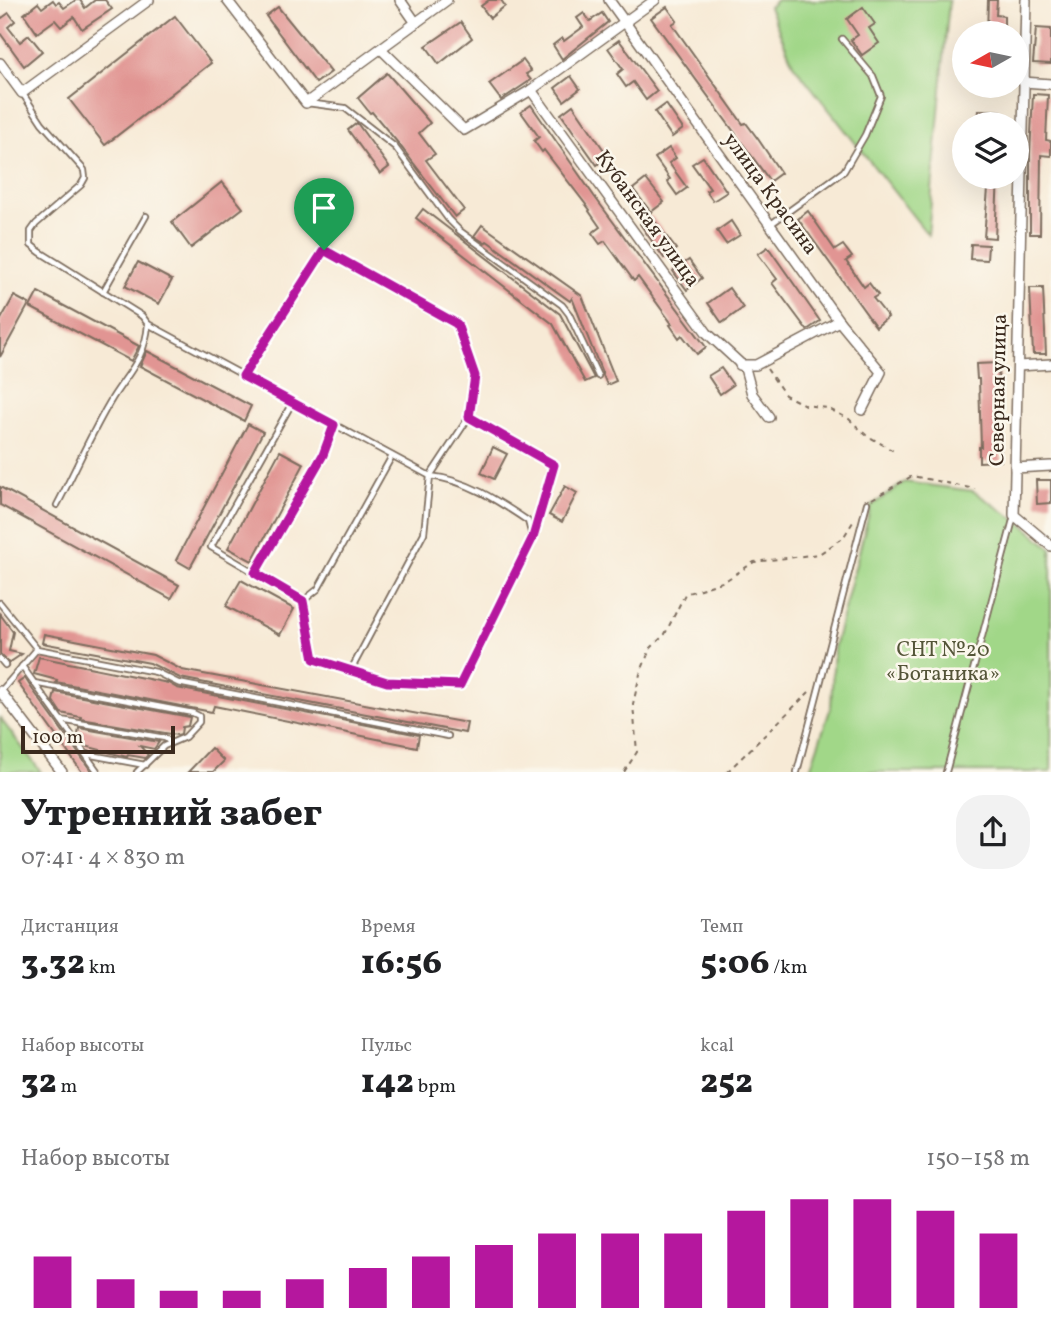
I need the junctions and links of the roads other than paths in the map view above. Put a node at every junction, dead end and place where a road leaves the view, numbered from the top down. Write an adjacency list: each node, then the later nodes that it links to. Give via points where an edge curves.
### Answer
1 (149, 0): 17 (street)
2 (227, 0): 19 (street)
3 (400, 0): 10 (street)
4 (447, 0): 10 (street)
5 (609, 0): 9 (street, улица Красина)
6 (656, 0): 9 (street)
7 (1026, 0): 8 (street, Северная улица)
8 (1025, 21)
9 (624, 22): 16 (street); 21 (street, улица Красина)
10 (416, 23): 12 (street)
11 (842, 39): 21 (lane, via 873,76 881,96 844,171)
12 (381, 49): 16 (street, via 464,130); 19 (street)
13 (0, 63): 17 (street)
14 (1029, 82): 15 (street)
15 (1051, 84)
16 (531, 90): 26 (street, Кубанская улица, via 707,333)
17 (22, 93): 22 (lane, via 84,170 85,178 36,224 31,245)
18 (1023, 98): 27 (street, Северная улица)
19 (306, 103): 29 (lane, via 345,108 395,147 460,231 562,305)
20 (146, 216): 22 (lane)
21 (770, 225): 23 (street, улица Красина)
22 (103, 292): 24 (lane)
23 (839, 321): 26 (street, via 756,365); 31 (street, улица Красина, via 881,372)
24 (148, 324): 28 (lane); 40 (lane, via 148,336 134,369 114,396)
25 (1051, 364): 27 (street)
26 (738, 365): 33 (street, Кубанская улица, via 745,368 752,394)
27 (1018, 366): 37 (street, Северная улица)
28 (243, 376): 30 (lane); 32 (lane, via 324,250 457,324 475,376); 34 (lane)
29 (598, 376)
30 (292, 403): 34 (lane); 44 (lane, via 211,547)
31 (862, 410)
32 (469, 417): 38 (lane); 42 (lane, via 554,465)
33 (769, 417)
34 (334, 425): 35 (lane); 44 (lane, via 323,455)
35 (392, 456): 38 (lane); 45 (lane, via 318,589)
36 (1051, 466): 37 (street)
37 (1015, 468): 41 (street, Северная улица)
38 (430, 476): 42 (lane, via 448,478 491,497 528,521); 51 (lane, via 424,533)
39 (867, 503): 62 (lane)
40 (57, 505)
41 (1014, 515): 43 (street); 63 (lane, Северная улица)
42 (533, 537): 51 (lane, via 460,685 387,682)
43 (1051, 546)
44 (255, 573): 45 (lane)
45 (303, 601): 51 (lane, via 314,659)
46 (0, 603): 47 (lane)
47 (37, 649): 50 (lane); 55 (lane)
48 (0, 659): 49 (lane)
49 (5, 665)
50 (22, 666): 52 (lane); 53 (lane)
51 (351, 670)
52 (34, 683): 54 (lane); 56 (lane, via 199,716 185,737)
53 (0, 691): 59 (street)
54 (60, 720): 56 (lane); 57 (lane)
55 (448, 736)
56 (170, 742): 58 (lane)
57 (85, 754): 58 (lane); 60 (lane)
58 (145, 765): 61 (lane)
59 (62, 772)
60 (98, 772)
61 (137, 772)
62 (797, 772)
63 (946, 772)

